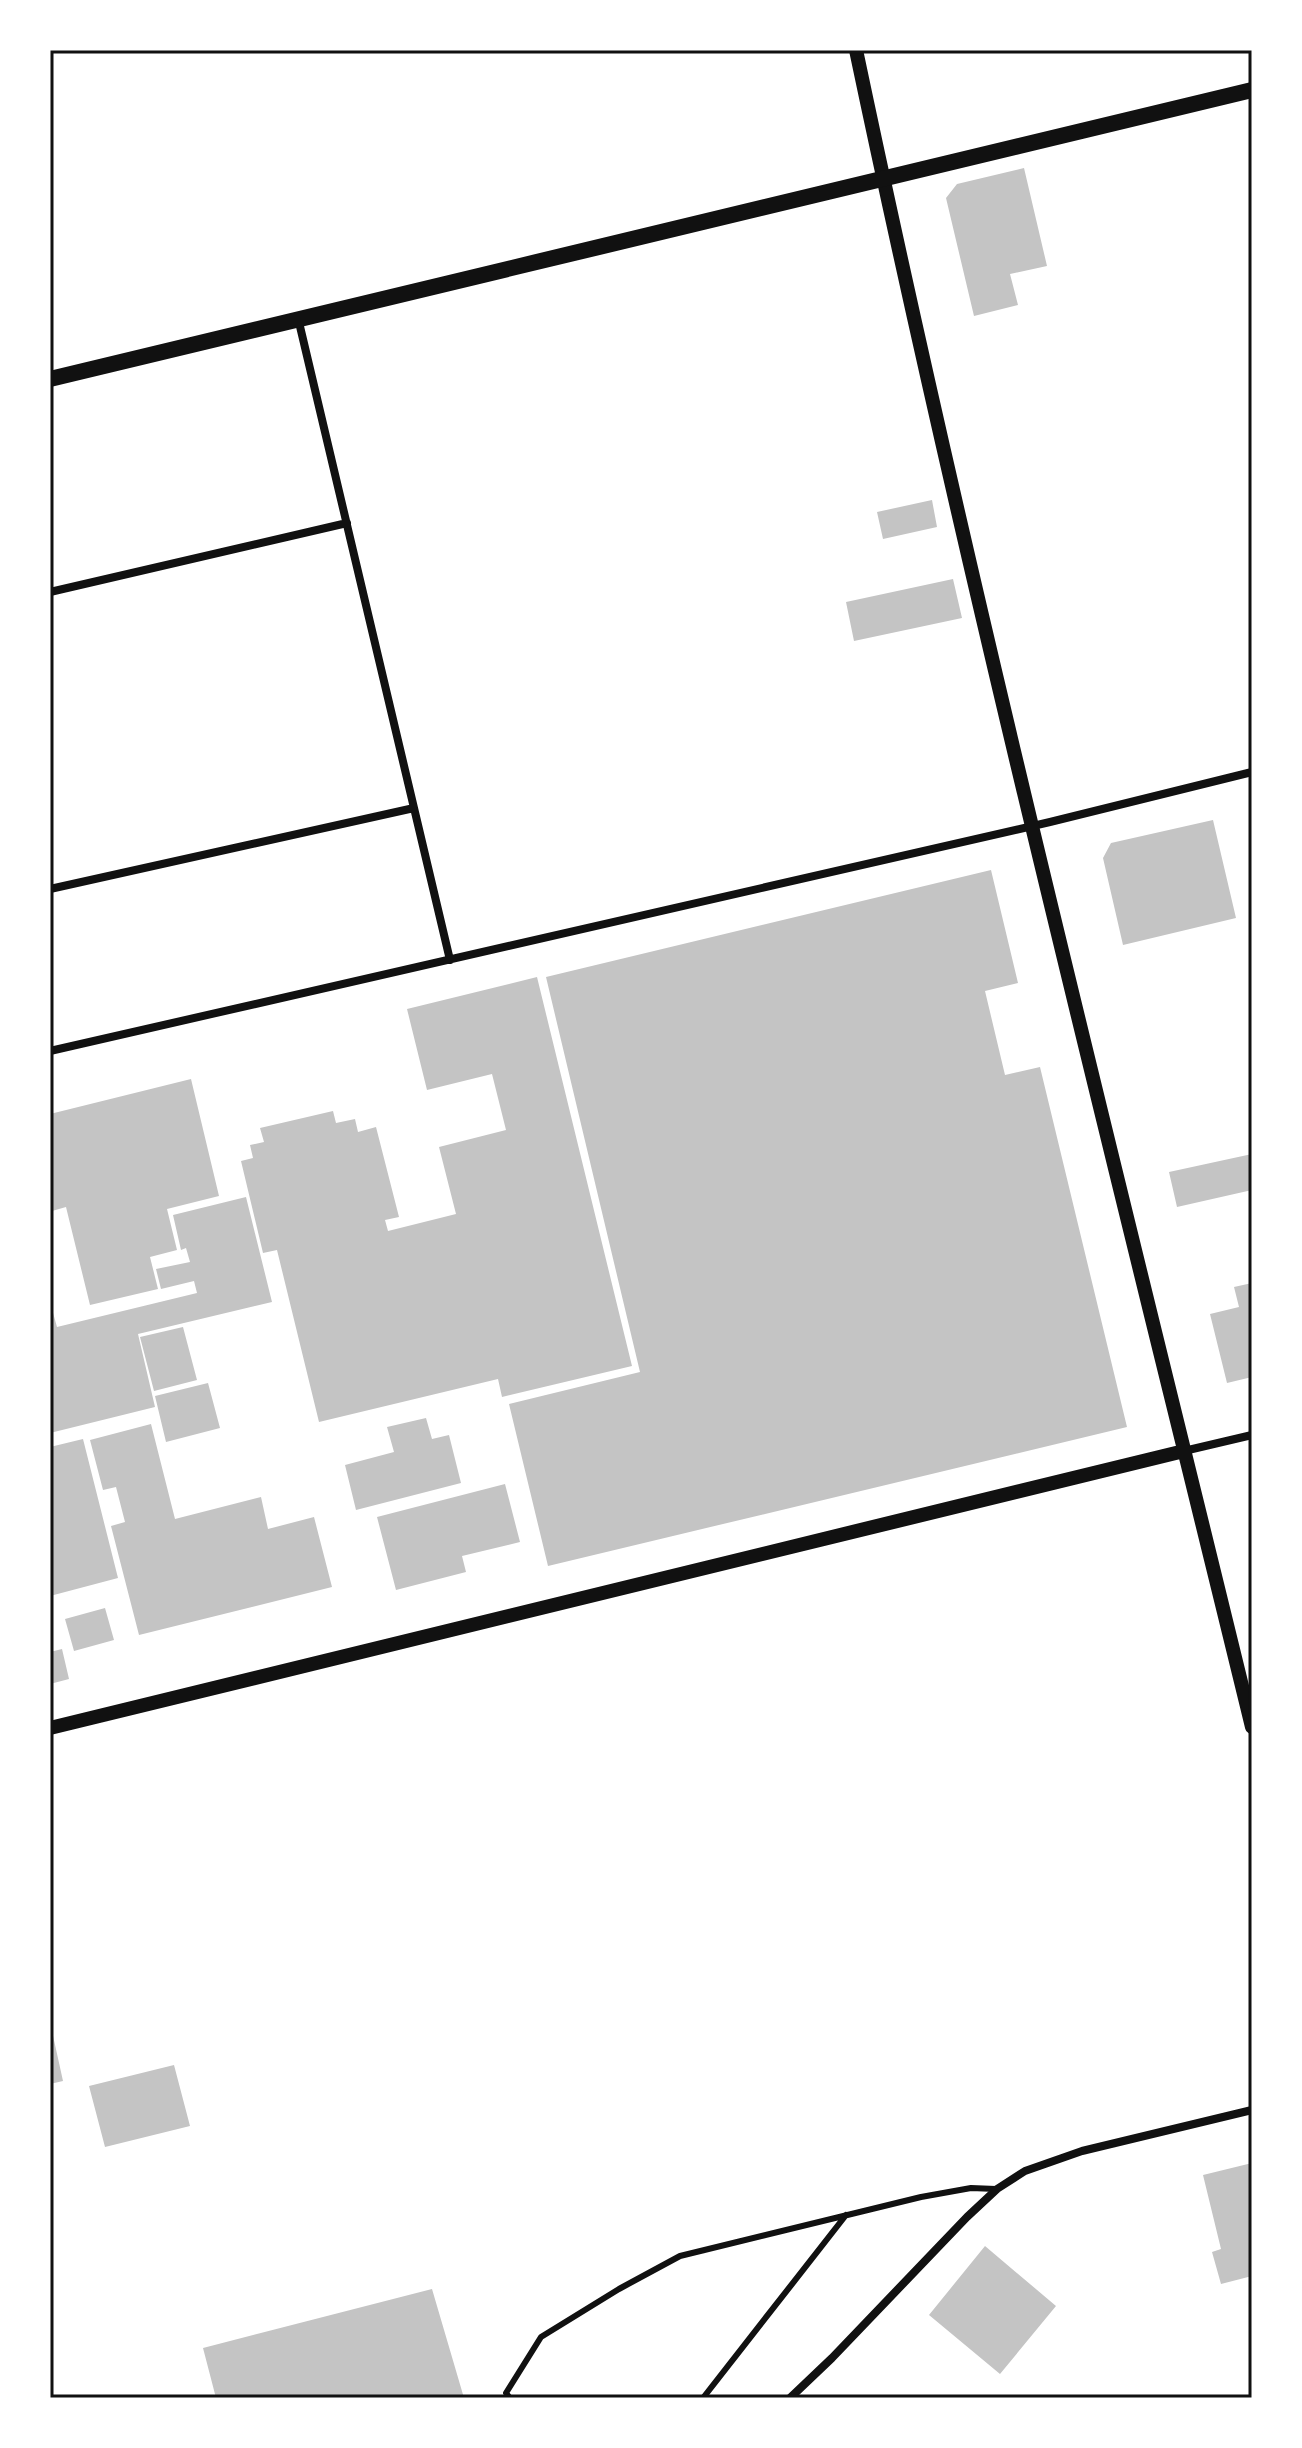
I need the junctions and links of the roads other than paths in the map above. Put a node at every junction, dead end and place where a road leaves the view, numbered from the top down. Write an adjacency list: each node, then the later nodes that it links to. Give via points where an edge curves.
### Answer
1 (856, 50): 3 (street)
2 (1252, 90): 3 (main road)
3 (883, 177): 4 (main road); 10 (street)
4 (298, 318): 5 (main road); 6 (street)
5 (50, 379)
6 (347, 523): 7 (street); 9 (street)
7 (50, 592)
8 (1252, 772): 10 (street)
9 (414, 808): 11 (street); 12 (street)
10 (1031, 826): 12 (street); 15 (street)
11 (50, 889)
12 (450, 960): 13 (street)
13 (50, 1051)
14 (1252, 1435): 15 (street)
15 (1184, 1451): 16 (street); 17 (street)
16 (1252, 1727)
17 (50, 1728)
18 (1252, 2110): 19 (street, via 1082,2151 1025,2171)
19 (997, 2189): 20 (lane, via 933,2194); 23 (street)
20 (846, 2215): 21 (lane, via 680,2256 655,2269 541,2337 506,2393); 22 (lane)
21 (510, 2398)
22 (703, 2398)
23 (790, 2398)

